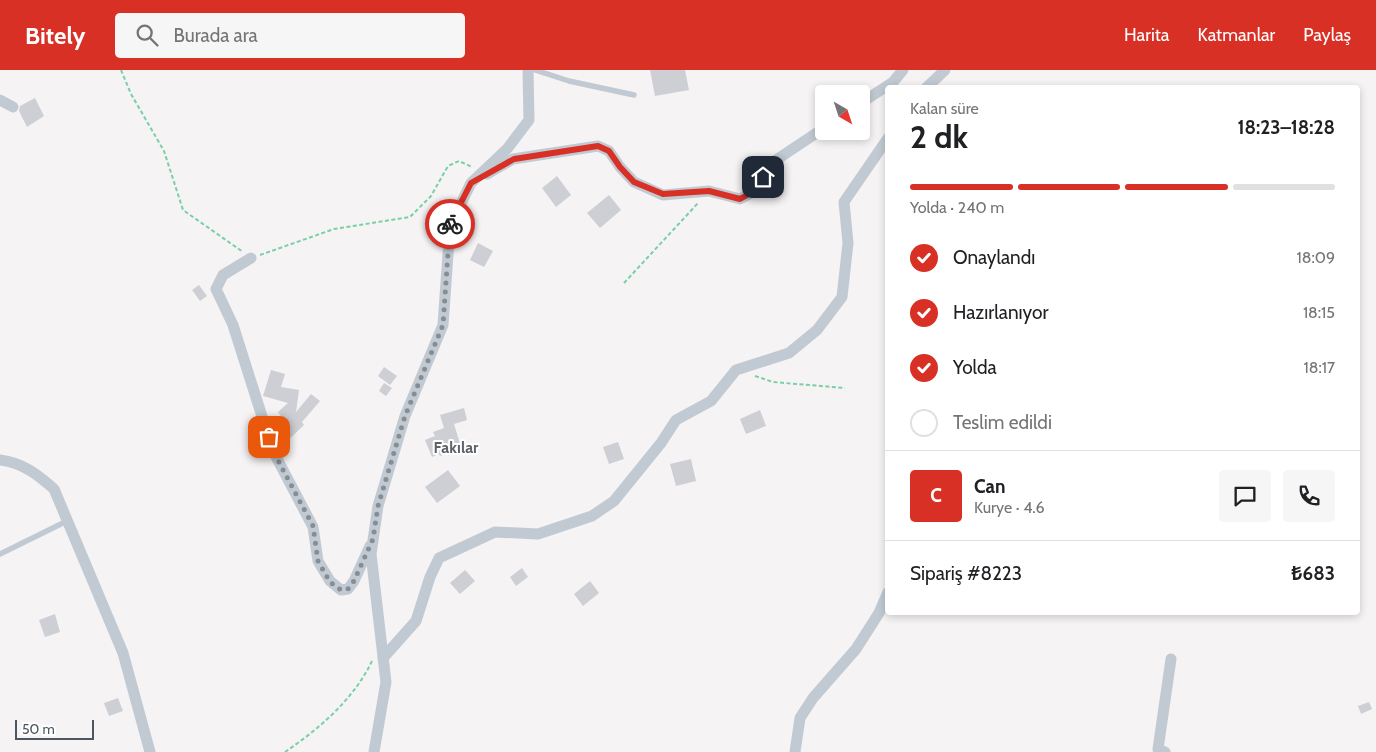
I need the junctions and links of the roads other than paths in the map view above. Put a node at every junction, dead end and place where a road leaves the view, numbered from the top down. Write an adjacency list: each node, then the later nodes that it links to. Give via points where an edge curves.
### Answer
1 (528, 70): 14 (street, via 529,120 507,149)
2 (535, 70): 8 (lane)
3 (903, 70): 5 (street)
4 (944, 70): 6 (street)
5 (888, 85)
6 (929, 85)
7 (885, 87): 9 (street)
8 (634, 95)
9 (870, 97)
10 (0, 100): 11 (street)
11 (13, 107)
12 (815, 134): 14 (street, via 770,164 756,190 740,199 709,191 663,194 634,182 609,151 598,146 514,159)
13 (885, 142): 21 (street, via 844,202 848,243 842,297 817,330 789,353 736,370 711,401 676,420 614,501 592,516 538,534 495,532 439,558 416,621)
14 (471, 183): 18 (street, via 450,226 443,325 405,416 378,506)
15 (251, 258): 18 (street, via 223,275 216,289 233,325 273,451 313,526 318,561 330,582 341,590 348,589)
16 (0, 460): 17 (street, via 12,461 33,470 54,488)
17 (67, 522): 19 (lane); 23 (street, via 123,654)
18 (373, 539): 21 (street, via 371,554)
19 (0, 554)
20 (885, 599): 25 (street, via 856,649 813,698 800,718)
21 (383, 658): 24 (street, via 386,682)
22 (1171, 659): 26 (street, via 1158,749)
23 (150, 752)
24 (374, 752)
25 (795, 752)
26 (1165, 752)

